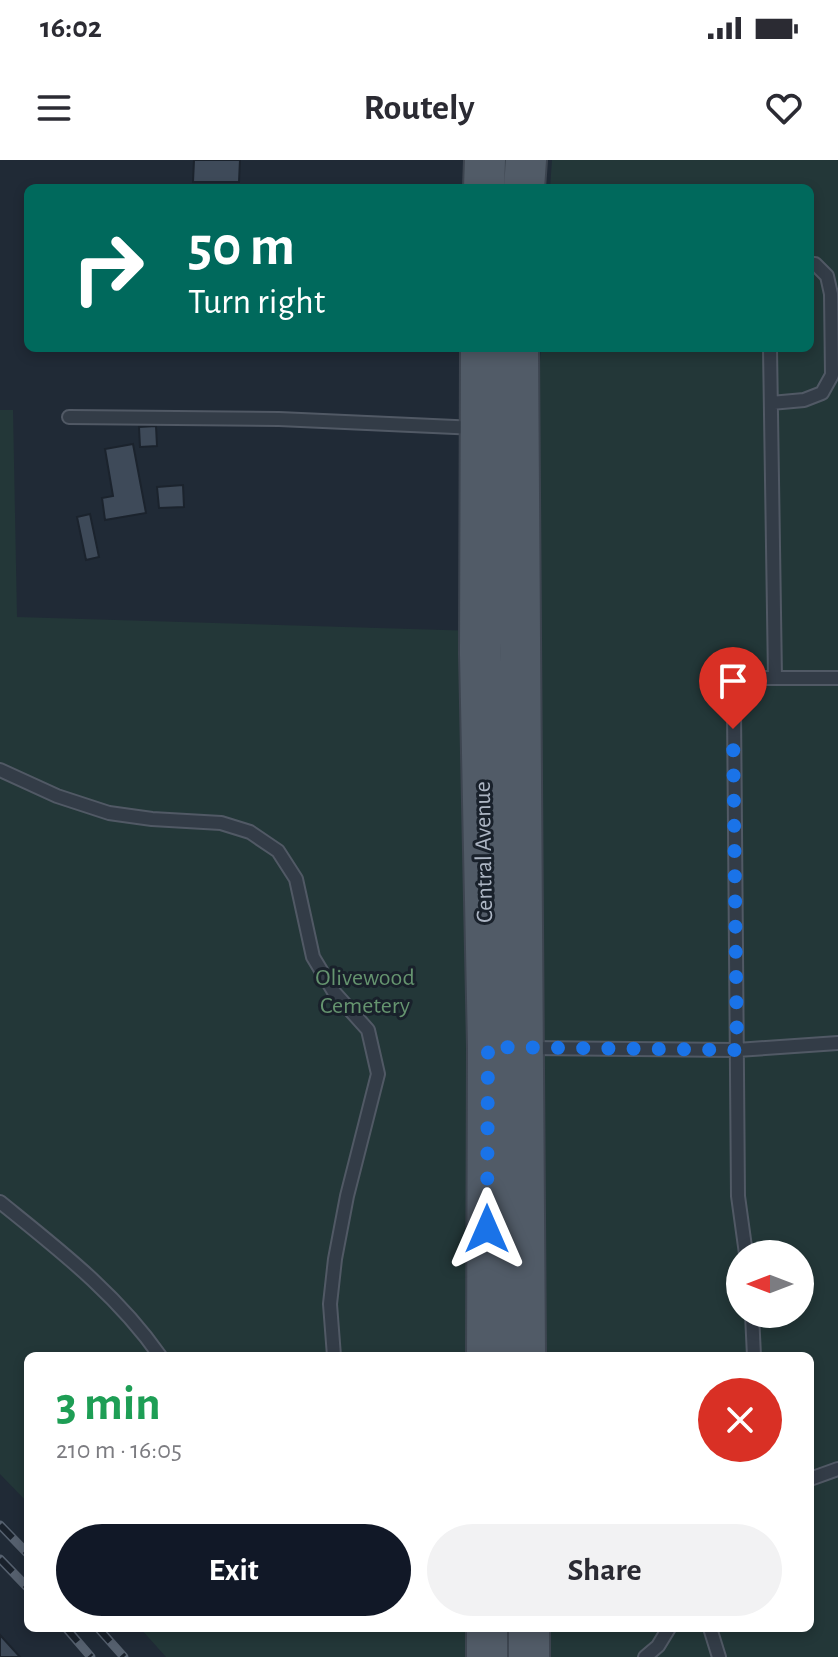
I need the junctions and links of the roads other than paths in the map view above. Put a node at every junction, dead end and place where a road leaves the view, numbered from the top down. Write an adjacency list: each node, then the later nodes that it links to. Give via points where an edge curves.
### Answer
1 (485, 160): 3 (main road)
2 (526, 160): 4 (main road)
3 (484, 184)
4 (524, 184)
5 (814, 264): 9 (lane, via 827,276 831,294 832,375 822,393)
6 (481, 352): 11 (main road, Central Avenue)
7 (518, 352): 16 (main road, Central Avenue)
8 (770, 352): 9 (lane)
9 (771, 403): 12 (lane)
10 (69, 417): 11 (lane)
11 (480, 428): 16 (main road, Central Avenue, via 480,654)
12 (775, 678): 13 (lane); 17 (lane, via 757,678 743,689 734,708)
13 (838, 678)
14 (0, 770): 22 (lane, via 109,813 221,823 250,832 278,851 296,879 313,957 334,992 368,1030 378,1074 335,1259 330,1304)
15 (838, 1043): 17 (lane)
16 (505, 1047): 17 (lane); 23 (main road, Central Avenue); 24 (main road, Central Avenue)
17 (737, 1050): 19 (lane, via 738,1196)
18 (0, 1202): 21 (lane, via 90,1275 125,1309)
19 (744, 1240)
20 (753, 1328): 25 (lane)
21 (157, 1352)
22 (334, 1352)
23 (487, 1352)
24 (525, 1352)
25 (754, 1352)
26 (838, 1469): 27 (lane)
27 (814, 1478)
28 (487, 1632): 32 (main road)
29 (529, 1632): 33 (main road)
30 (667, 1632): 34 (lane)
31 (711, 1632): 35 (lane)
32 (487, 1657)
33 (529, 1657)
34 (645, 1657)
35 (719, 1657)

